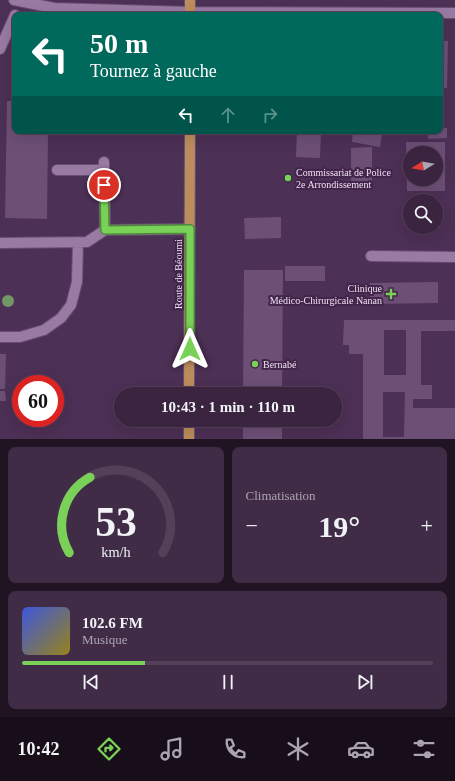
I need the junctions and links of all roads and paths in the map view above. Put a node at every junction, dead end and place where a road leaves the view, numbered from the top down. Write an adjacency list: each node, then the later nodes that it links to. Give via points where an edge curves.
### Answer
1 (190, 0): 5 (main road)
2 (17, 1): 3 (street); 4 (street, via 54,8)
3 (15, 12)
4 (145, 12)
5 (190, 12)
6 (443, 13): 7 (street)
7 (455, 13)
8 (12, 22): 9 (street)
9 (0, 49)
10 (190, 134): 12 (main road, Route de Béoumi)
11 (57, 170): 13 (street, via 104,166)
12 (190, 229): 13 (street); 19 (main road, Route de Béoumi)
13 (105, 230): 14 (street, via 87,242)
14 (78, 242): 15 (street); 18 (street, via 77,282 71,305 61,318 44,330 20,337)
15 (0, 243)
16 (371, 256): 17 (street)
17 (455, 257)
18 (0, 337)
19 (190, 387)
20 (189, 427): 21 (main road)
21 (189, 439)

